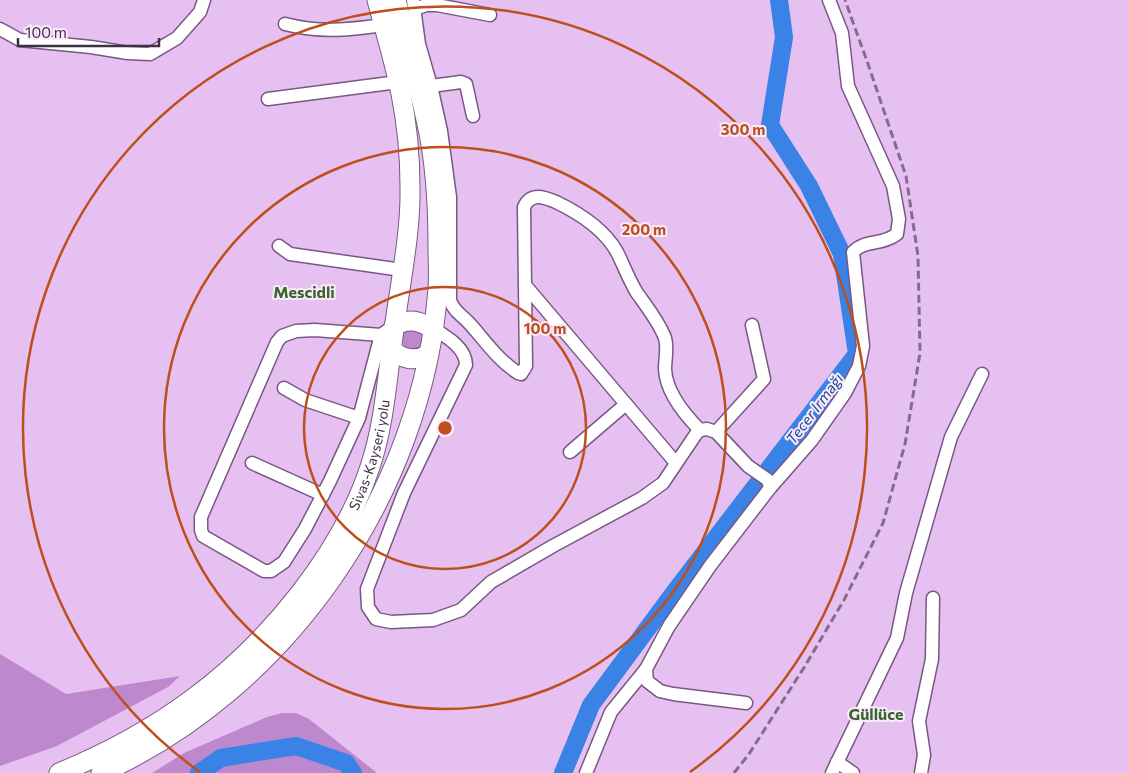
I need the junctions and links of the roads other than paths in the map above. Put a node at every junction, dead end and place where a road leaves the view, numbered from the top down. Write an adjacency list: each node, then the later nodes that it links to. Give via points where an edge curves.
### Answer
1 (204, 0): 9 (street, via 200,12 177,38 150,54 20,40)
2 (377, 0): 8 (highway, Sivas-Kayseri yolu)
3 (396, 0): 11 (highway, Sivas-Kayseri yolu)
4 (829, 0): 31 (street, via 842,33 848,86 893,186 899,219 897,234 889,240 859,246 853,252 863,346 859,366 845,393 812,440)
5 (414, 4): 6 (street); 11 (street)
6 (490, 15)
7 (285, 24): 8 (street, via 333,31)
8 (383, 25): 10 (highway, Sivas-Kayseri yolu)
9 (0, 29)
10 (398, 82): 12 (street); 15 (highway, Sivas-Kayseri yolu, via 408,147 410,188)
11 (425, 88): 13 (street, via 466,84); 16 (street, via 441,131 450,198 451,305 499,359 521,374 526,366); 18 (highway, Sivas-Kayseri yolu, via 438,224)
12 (268, 99)
13 (473, 116)
14 (279, 246): 15 (street, via 290,254)
15 (402, 270): 19 (highway, Sivas-Kayseri yolu)
16 (525, 285): 24 (street); 26 (street, via 524,207 529,200 540,196 582,216 616,250 631,283 665,338 665,369 670,387 686,415)
17 (752, 325): 27 (street, via 764,379)
18 (434, 329): 19 (highway, via 412,320 404,321); 20 (street); 21 (highway, Sivas-Kayseri yolu)
19 (389, 336): 21 (highway, via 398,354 412,359); 25 (street); 32 (street, via 315,330 282,336 201,517 201,530 203,536 256,567 271,572 284,562); 37 (highway, Sivas-Kayseri yolu, via 386,401 370,466 357,504 325,559 286,610 206,690 126,742)
20 (458, 347): 21 (street, via 442,344); 30 (street, via 466,361 465,370 404,492 367,589 368,607 376,619 391,622 434,620 462,610 491,582 642,498 663,483)
21 (429, 354): 38 (highway, Sivas-Kayseri yolu, via 416,407 386,486 342,564 303,618 272,652 207,709 159,741)
22 (982, 374): 36 (street, via 951,438 906,593 897,638)
23 (284, 388): 25 (street, via 305,400)
24 (626, 404): 28 (street); 30 (street)
25 (359, 418): 32 (street)
26 (700, 430): 27 (street); 30 (street)
27 (716, 432): 31 (street)
28 (570, 452)
29 (252, 463): 32 (street)
30 (676, 463)
31 (769, 484): 34 (street, via 669,626)
32 (323, 495)
33 (934, 598): 41 (street, via 932,659 919,721 924,755)
34 (646, 669): 35 (street, via 647,681 660,690); 39 (street, via 611,712)
35 (746, 703)
36 (835, 768): 40 (street)
37 (59, 773)
38 (101, 773)
39 (586, 773)
40 (853, 773)
41 (921, 773)

